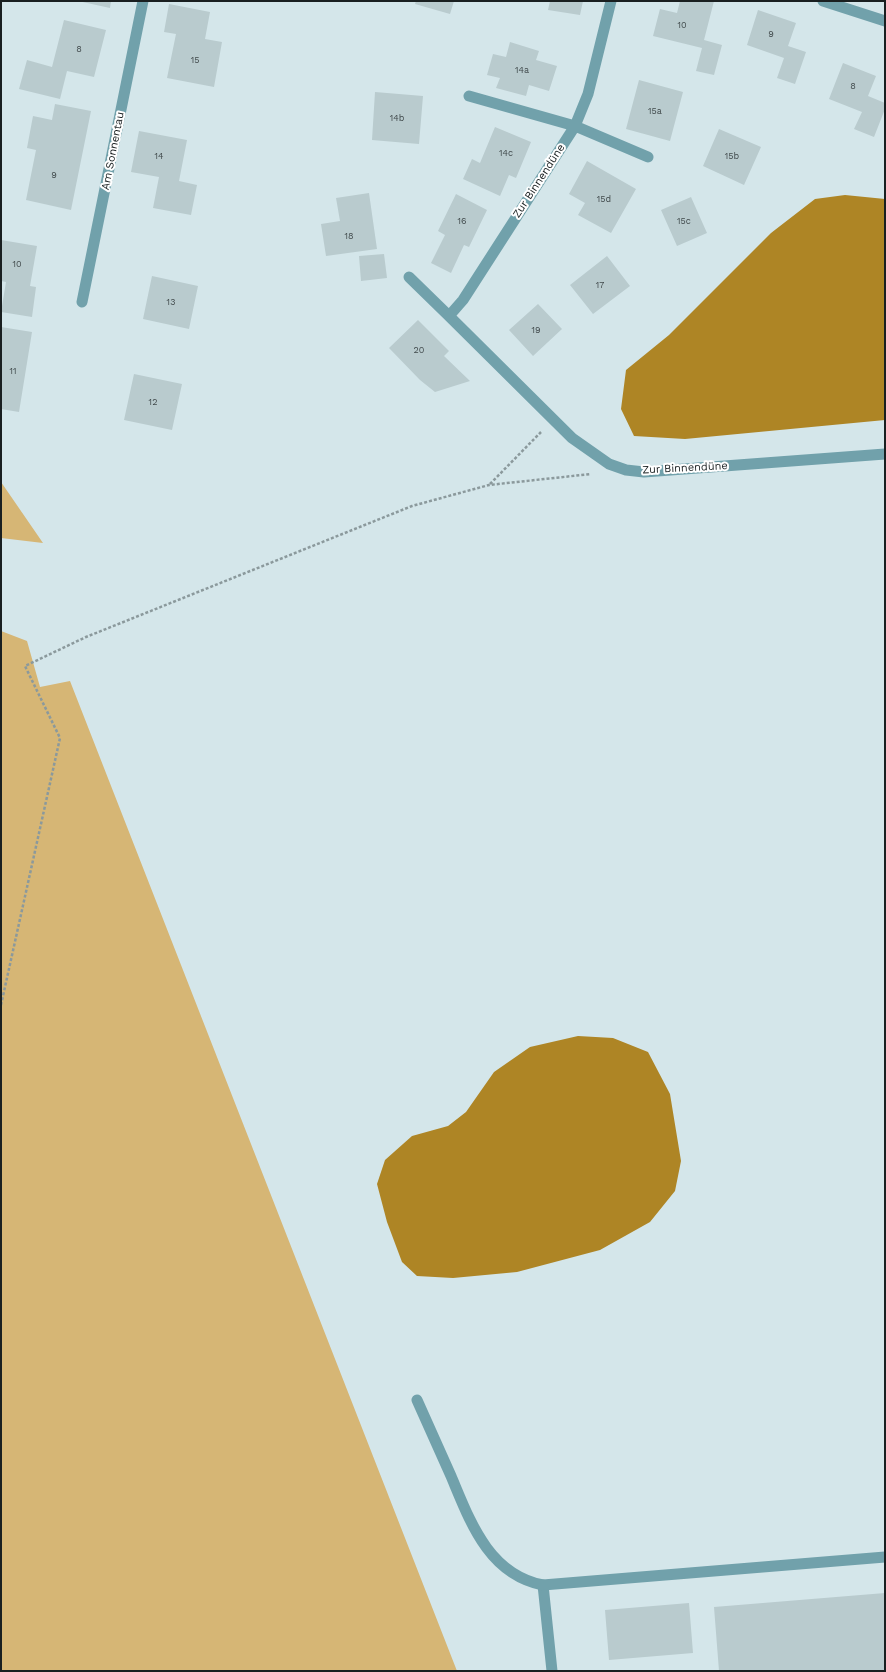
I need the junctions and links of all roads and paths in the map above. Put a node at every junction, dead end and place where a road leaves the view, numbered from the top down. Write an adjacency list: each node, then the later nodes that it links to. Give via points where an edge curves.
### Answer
1 (143, 1): 9 (street, Am Sonnentau)
2 (611, 1): 6 (street, Zur Binnendüne, via 588,94)
3 (824, 1): 4 (street)
4 (885, 22)
5 (469, 96): 6 (street)
6 (575, 126): 7 (street); 10 (street, Zur Binnendüne, via 463,300)
7 (648, 157)
8 (408, 277): 10 (street, Zur Binnendüne)
9 (82, 302)
10 (449, 316): 11 (street, Zur Binnendüne)
11 (554, 420): 12 (street, Zur Binnendüne, via 572,438 609,464 626,470 644,472); 14 (path)
12 (885, 454)
13 (595, 474): 14 (path)
14 (489, 485): 15 (path, via 412,506 86,637 25,666 60,738)
15 (1, 1005)
16 (417, 1400): 18 (street, via 476,1534 487,1549 516,1574 530,1582)
17 (885, 1557): 18 (street)
18 (543, 1585): 19 (street)
19 (552, 1671)

